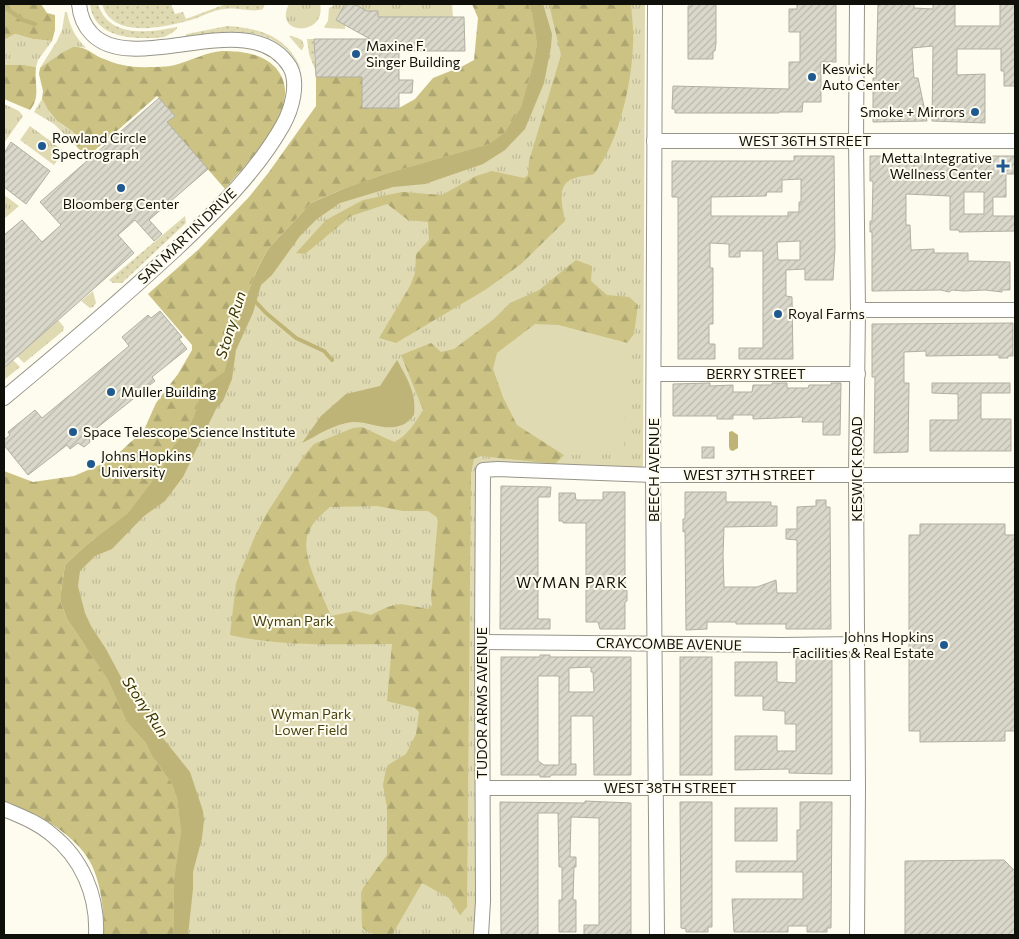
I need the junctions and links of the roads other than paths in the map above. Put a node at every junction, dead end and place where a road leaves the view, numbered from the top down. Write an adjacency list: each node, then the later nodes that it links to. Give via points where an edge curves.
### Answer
1 (79, 4): 11 (street, SAN MARTIN DRIVE, via 81,16 90,32 101,42 114,47 141,48 229,40 266,46 280,54 293,73 292,98 285,122 272,143 213,214 122,298)
2 (655, 4): 4 (street, BEECH AVENUE)
3 (857, 4): 6 (street, KESWICK ROAD)
4 (654, 140): 6 (street, WEST 36TH STREET); 9 (street, BEECH AVENUE)
5 (1015, 140): 6 (street, WEST 36TH STREET)
6 (856, 141): 7 (street, KESWICK ROAD)
7 (858, 310): 8 (street); 10 (street, KESWICK ROAD)
8 (1015, 310)
9 (654, 374): 10 (street, BERRY STREET); 14 (street, BEECH AVENUE)
10 (858, 374): 13 (street, KESWICK ROAD)
11 (4, 398)
12 (483, 470): 14 (street, WEST 37TH STREET); 16 (street, TUDOR ARMS AVENUE)
13 (856, 474): 14 (street, WEST 37TH STREET); 15 (street, WEST 37TH STREET); 18 (street, KESWICK ROAD)
14 (653, 475): 17 (street, BEECH AVENUE)
15 (1015, 475)
16 (482, 642): 17 (street, CRAYCOMBE AVENUE); 19 (street, TUDOR ARMS AVENUE)
17 (655, 644): 18 (street, CRAYCOMBE AVENUE); 20 (street, BEECH AVENUE)
18 (857, 644): 21 (street, KESWICK ROAD)
19 (483, 788): 20 (street, WEST 38TH STREET); 24 (street, TUDOR ARMS AVENUE)
20 (656, 788): 21 (street, WEST 38TH STREET); 25 (street, BEECH AVENUE)
21 (858, 788): 26 (street, KESWICK ROAD)
22 (4, 809): 23 (street, via 51,833 76,861 90,889)
23 (96, 935)
24 (481, 935)
25 (657, 935)
26 (857, 935)

